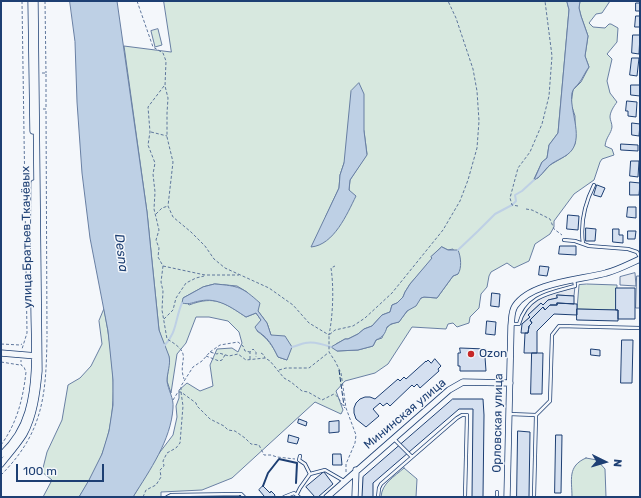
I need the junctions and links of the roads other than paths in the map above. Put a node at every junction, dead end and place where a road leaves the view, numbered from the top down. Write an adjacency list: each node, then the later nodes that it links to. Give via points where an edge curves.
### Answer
1 (31, 1): 3 (street, улица Братьев Ткачёвых)
2 (35, 1): 3 (street, улица Братьев Ткачёвых)
3 (34, 109): 12 (street, улица Братьев Ткачёвых)
4 (594, 185): 6 (lane, via 585,207)
5 (564, 240): 6 (lane)
6 (583, 244): 7 (lane, via 628,249 636,252)
7 (640, 258): 8 (street, Орловская улица, via 613,271)
8 (574, 279): 9 (street, Орловская улица, via 541,288 519,301 512,314); 9 (lane, via 575,286 542,295 529,304 521,315 519,324)
9 (511, 325): 13 (street, Орловская улица)
10 (640, 328): 15 (lane, via 559,326 552,335 550,401)
11 (1, 353): 12 (street)
12 (37, 356): 17 (street, улица Братьев Ткачёвых, via 28,412 11,446); 20 (street, улица Братьев Ткачёвых, via 36,393 32,413 24,433)
13 (510, 383): 14 (street, Орловская улица); 16 (street, Мининская улица, via 463,382 449,390)
14 (509, 414): 15 (lane); 34 (street, Орловская улица)
15 (536, 415): 35 (lane)
16 (393, 438): 19 (lane); 21 (street, Мининская улица)
17 (1, 455)
18 (300, 456): 22 (lane, via 299,460 305,464)
19 (412, 457): 31 (lane, via 381,484); 32 (lane, via 457,418 467,415)
20 (1, 464)
21 (356, 470): 23 (street, Мининская улица); 30 (street)
22 (310, 474): 23 (lane, via 325,470); 25 (lane, via 300,488)
23 (346, 480): 29 (street, Мининская улица)
24 (497, 492): 33 (lane)
25 (298, 496): 28 (lane, via 294,493)
26 (167, 497): 27 (lane, via 241,494)
27 (244, 497)
28 (284, 497)
29 (327, 497)
30 (355, 497)
31 (378, 497)
32 (465, 497)
33 (497, 497)
34 (508, 497)
35 (534, 497)

